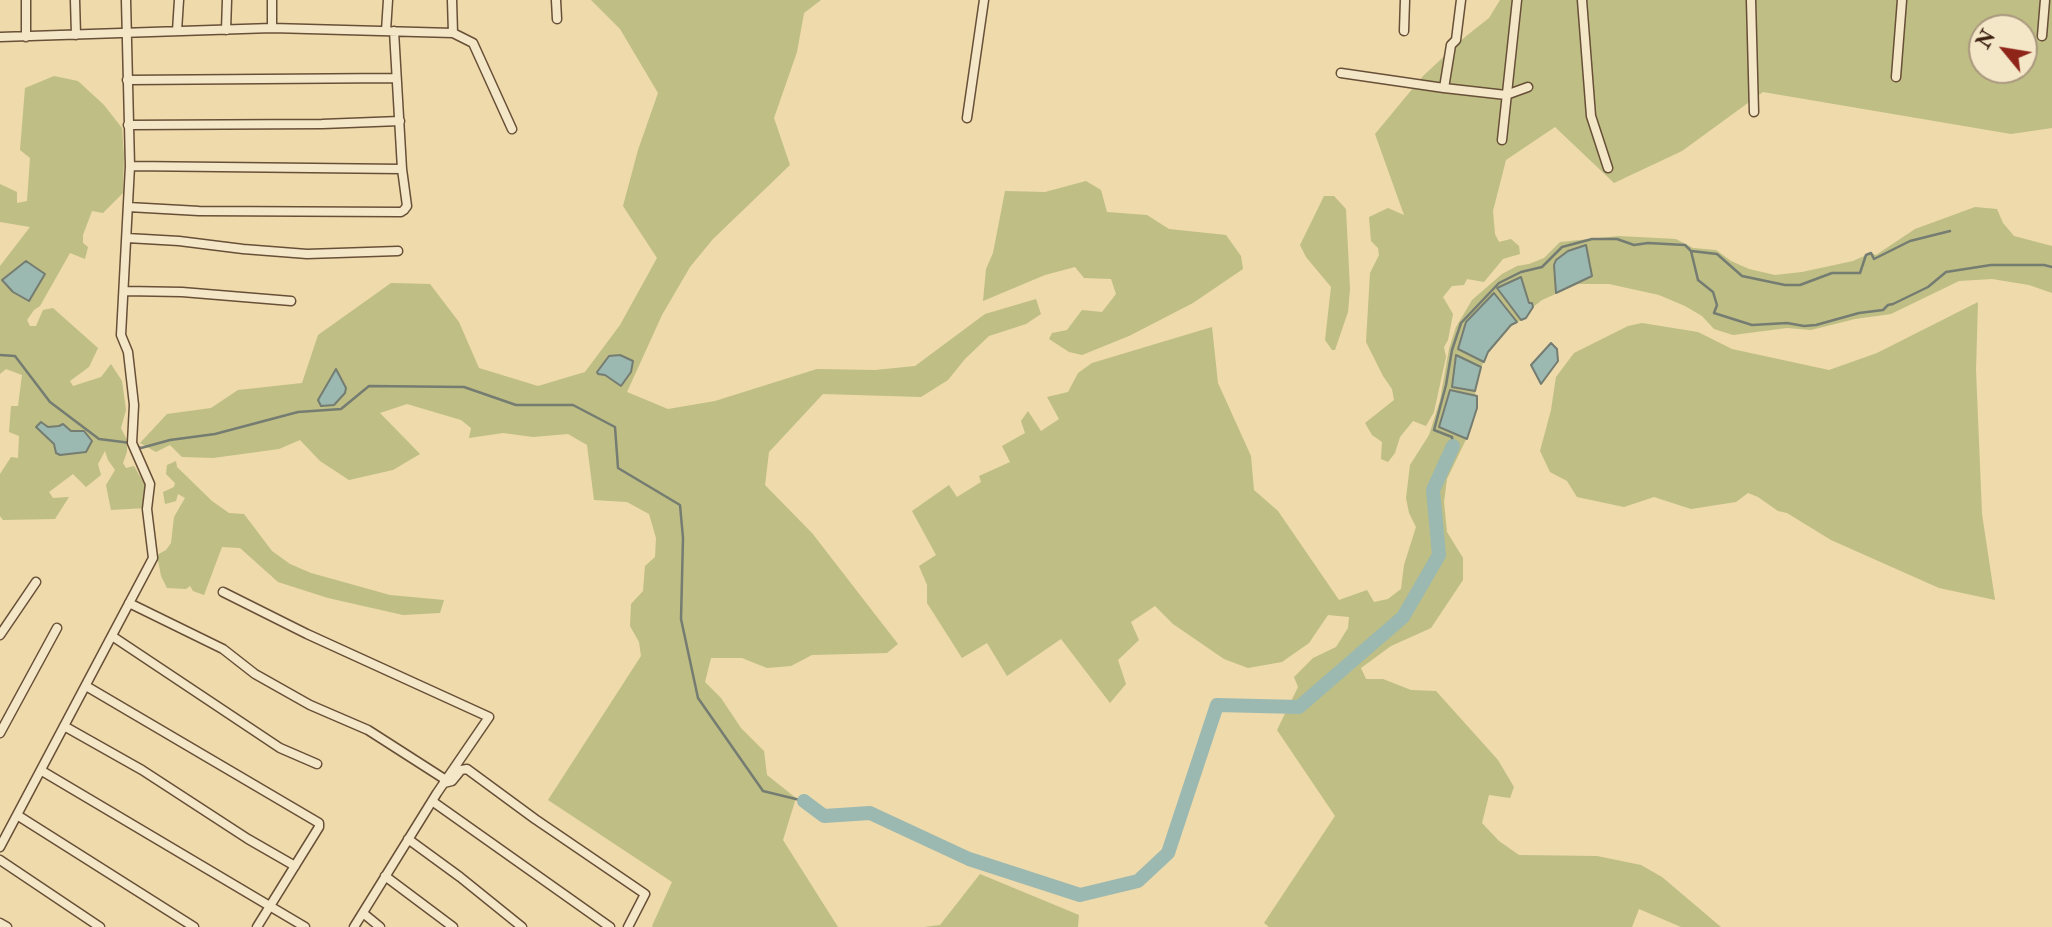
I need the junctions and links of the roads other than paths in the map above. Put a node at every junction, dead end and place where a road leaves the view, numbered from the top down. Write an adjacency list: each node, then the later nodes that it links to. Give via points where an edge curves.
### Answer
1 (26, 0): 29 (street)
2 (75, 0): 26 (street)
3 (126, 0): 24 (street)
4 (179, 0): 21 (street)
5 (227, 0): 20 (street)
6 (272, 0): 19 (street)
7 (388, 0): 22 (street)
8 (452, 0): 25 (street)
9 (556, 0): 18 (street)
10 (984, 0): 38 (street)
11 (1405, 0): 23 (street)
12 (1461, 0): 35 (street)
13 (1517, 0): 36 (street)
14 (1581, 0): 44 (street, via 1591,116)
15 (1751, 0): 37 (street)
16 (1902, 0): 31 (street)
17 (2045, 0): 27 (street)
18 (557, 19)
19 (272, 28): 20 (street); 22 (street)
20 (226, 30): 21 (street)
21 (177, 31): 24 (street)
22 (390, 31): 25 (street); 32 (street)
23 (1404, 31)
24 (125, 33): 26 (street); 33 (street)
25 (453, 33): 41 (street, via 473,43)
26 (76, 35): 29 (street)
27 (2042, 36)
28 (0, 37): 29 (street)
29 (26, 37)
30 (1342, 73): 35 (street)
31 (1896, 76)
32 (396, 78): 33 (street); 39 (street)
33 (127, 80): 40 (street)
34 (1528, 87): 36 (street)
35 (1444, 88): 36 (street)
36 (1506, 95): 42 (street)
37 (1754, 112)
38 (967, 118)
39 (400, 121): 40 (street); 45 (street)
40 (128, 125): 43 (street)
41 (512, 129)
42 (1502, 140)
43 (130, 166): 45 (street); 46 (street)
44 (1608, 168)
45 (402, 169): 46 (street, via 407,206 401,212)
46 (128, 207): 47 (street)
47 (127, 238): 48 (street, via 307,254); 49 (street)
48 (398, 250)
49 (125, 291): 50 (street); 53 (street, via 121,335 128,352 134,405 132,443 149,480 147,509 154,553)
50 (291, 301)
51 (36, 582): 55 (street)
52 (223, 592): 62 (street, via 489,717)
53 (129, 603): 56 (street); 62 (street, via 223,649 255,674 310,705 368,730)
54 (57, 628): 59 (street)
55 (0, 635)
56 (112, 636): 57 (street); 60 (street, via 280,748)
57 (86, 687): 58 (street); 68 (street, via 317,821 319,827)
58 (64, 726): 61 (street); 68 (street)
59 (0, 733)
60 (317, 764)
61 (41, 771): 64 (street); 70 (street)
62 (445, 781): 63 (street); 83 (street, via 467,769 645,894)
63 (432, 801): 65 (street); 82 (street)
64 (17, 815): 66 (street); 75 (street)
65 (408, 839): 69 (street); 81 (street)
66 (0, 847)
67 (0, 860): 74 (street)
68 (295, 866): 70 (street)
69 (385, 876): 71 (street); 80 (street)
70 (271, 905): 76 (street); 77 (street)
71 (363, 913): 78 (street); 79 (street)
72 (0, 923): 73 (street)
73 (7, 927)
74 (100, 927)
75 (194, 927)
76 (257, 927)
77 (305, 927)
78 (354, 927)
79 (380, 927)
80 (453, 927)
81 (522, 927)
82 (610, 927)
83 (628, 927)

